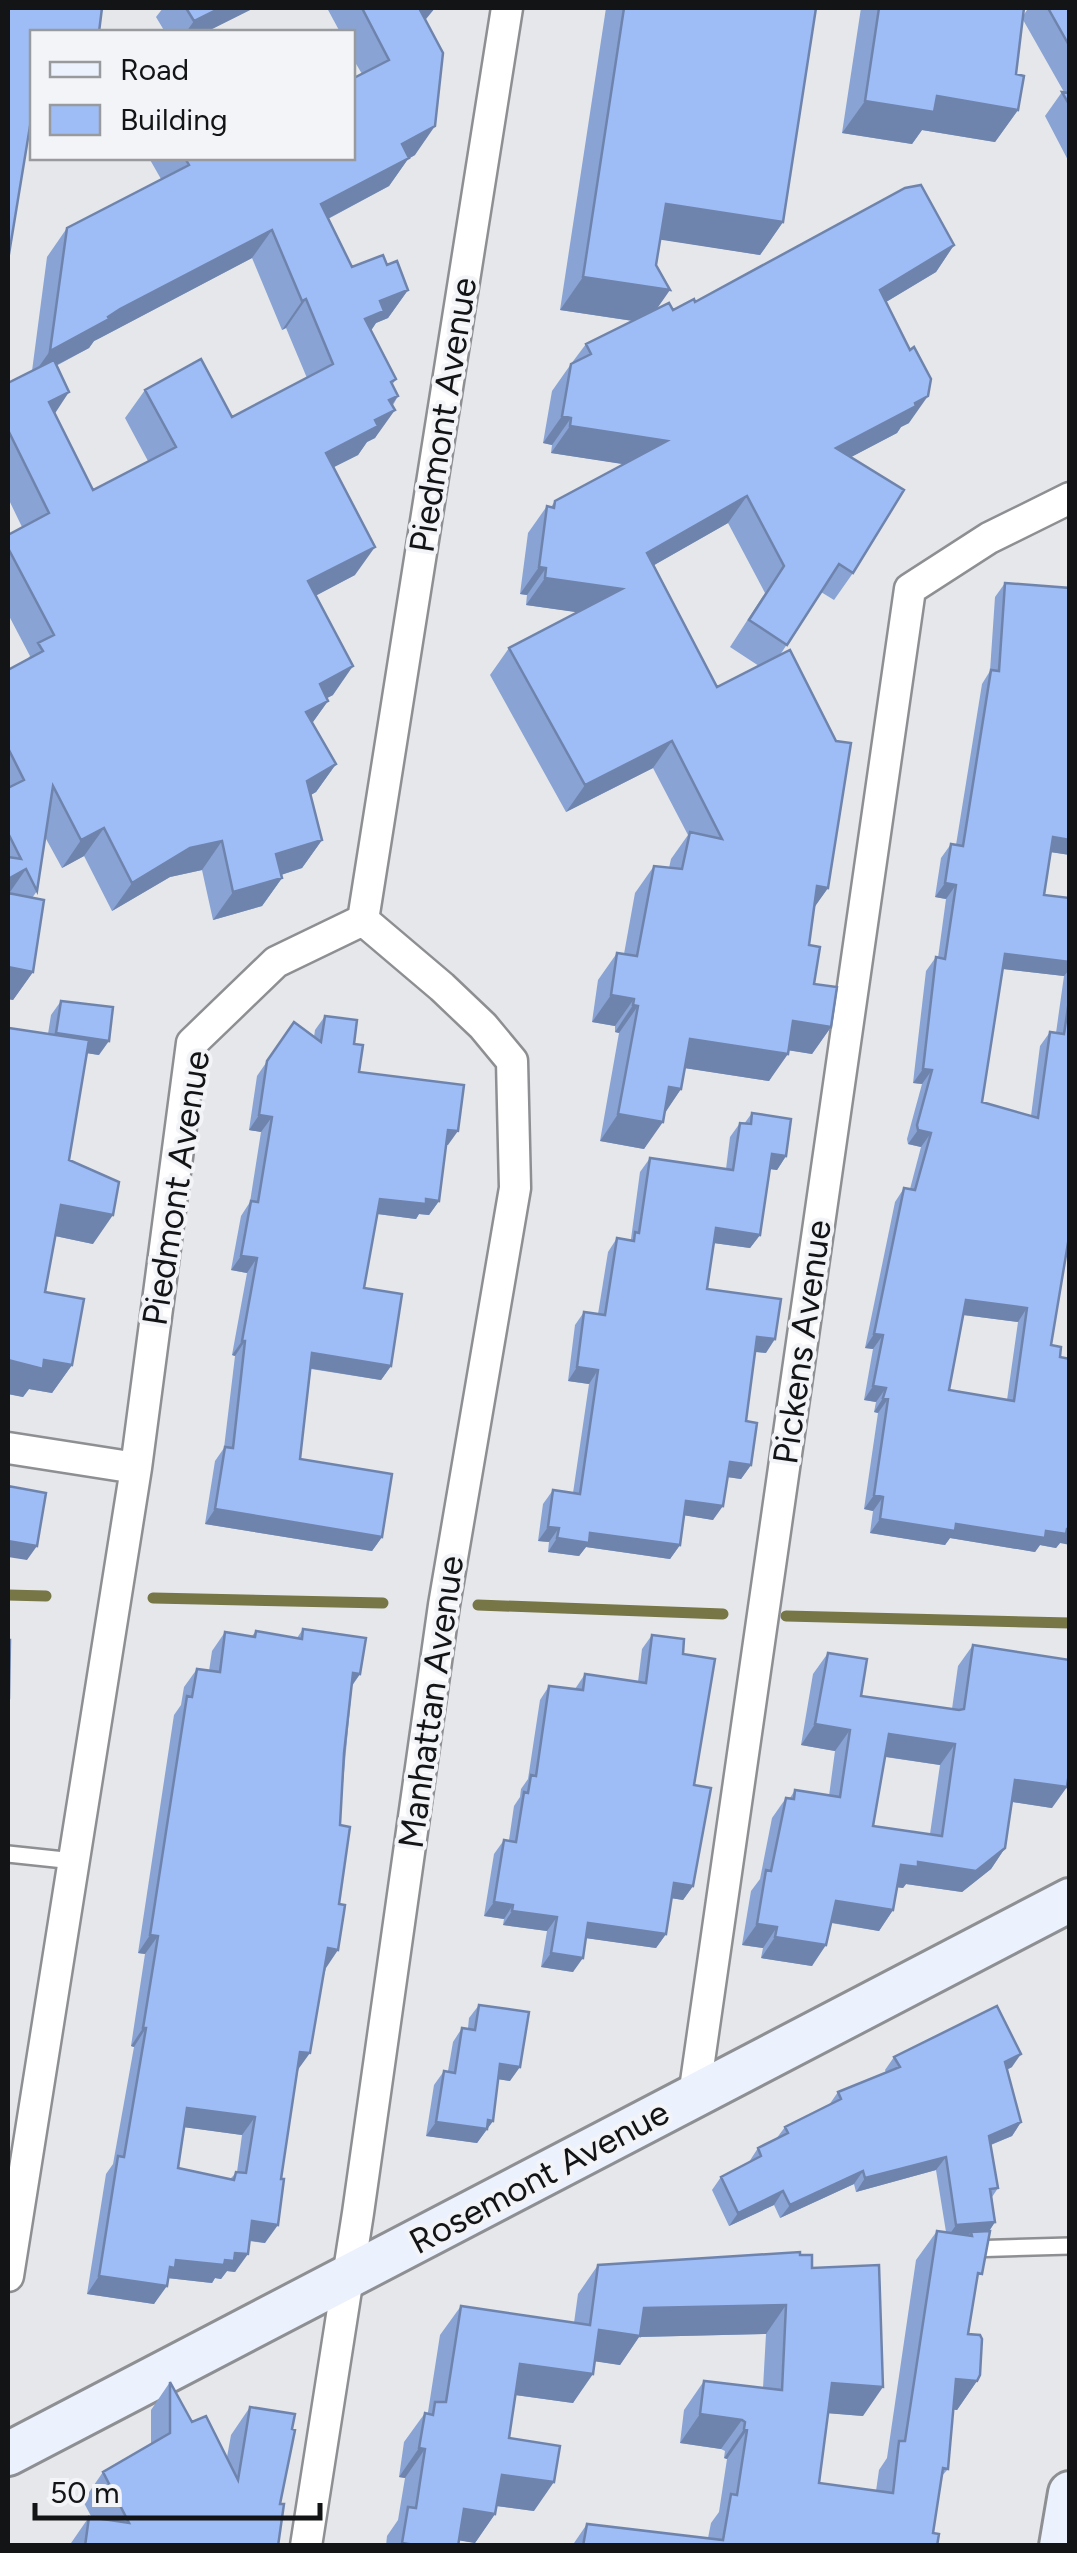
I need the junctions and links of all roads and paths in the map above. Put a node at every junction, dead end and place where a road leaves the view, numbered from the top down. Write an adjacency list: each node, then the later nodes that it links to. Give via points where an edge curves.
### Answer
1 (507, 8): 3 (street, Piedmont Avenue)
2 (1070, 498): 9 (street, Pickens Avenue, via 989,538 910,589)
3 (363, 920): 5 (street, Piedmont Avenue, via 276,962 192,1043); 13 (street, Manhattan Avenue, via 442,986 512,1061 515,1188 444,1605)
4 (8, 1448): 5 (street)
5 (136, 1468): 7 (street, Piedmont Avenue)
6 (8, 1854): 7 (lane)
7 (74, 1861): 12 (street, Piedmont Avenue)
8 (1070, 1900): 9 (street, Rosemont Avenue)
9 (694, 2096): 13 (street, Rosemont Avenue)
10 (1070, 2246): 11 (lane)
11 (944, 2250)
12 (8, 2276)
13 (348, 2278): 14 (street, Rosemont Avenue); 16 (street, Manhattan Avenue)
14 (8, 2454)
15 (1070, 2493): 17 (street)
16 (306, 2546)
17 (1061, 2546)

